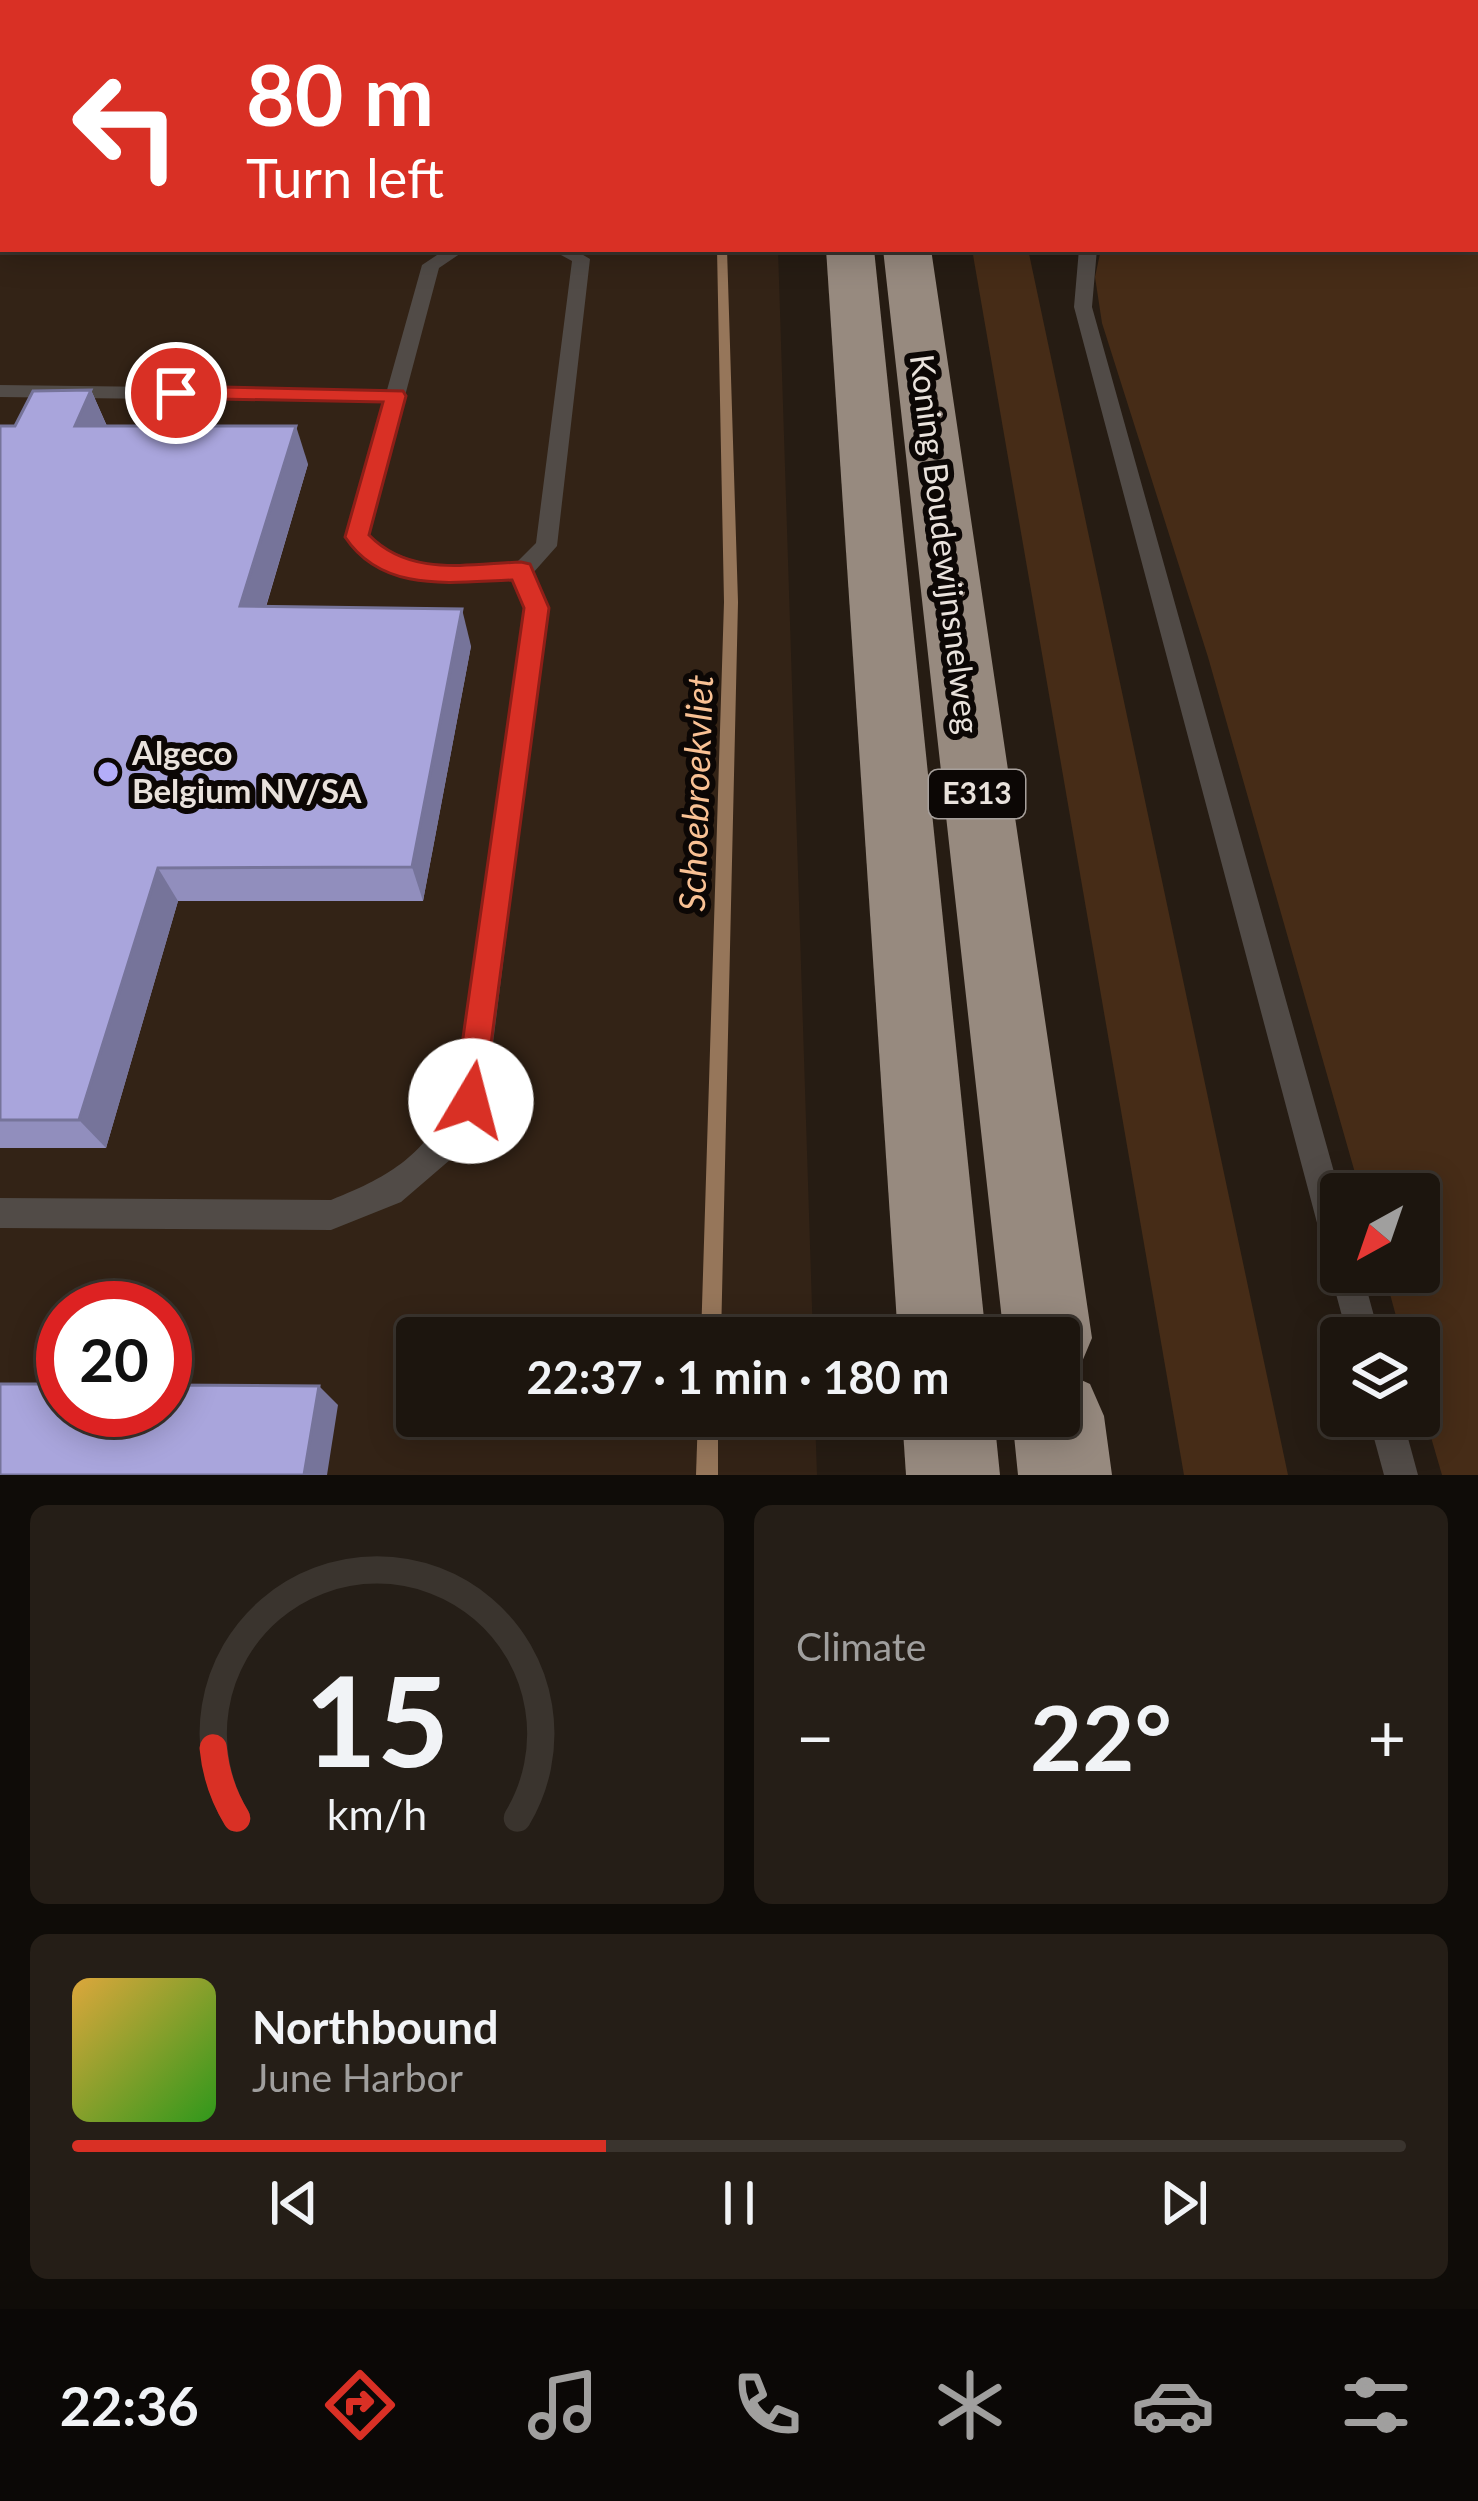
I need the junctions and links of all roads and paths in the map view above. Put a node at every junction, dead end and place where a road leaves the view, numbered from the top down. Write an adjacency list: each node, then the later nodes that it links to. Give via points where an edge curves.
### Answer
1 (453, 252): 7 (lane, via 430,265)
2 (566, 252): 8 (lane, via 581,259 546,546)
3 (850, 252): 11 (highway, Koning Boudewijnsnelweg / E313)
4 (907, 252): 12 (highway, Koning Boudewijnsnelweg / E313)
5 (1088, 252): 9 (lane, via 1083,307)
6 (0, 391): 7 (lane)
7 (395, 396): 8 (lane, via 357,537 378,560 419,574)
8 (521, 571): 10 (lane, via 536,608 478,1052 471,1101 441,1149 390,1191 331,1215)
9 (1320, 1176)
10 (0, 1213)
11 (940, 1317)
12 (1045, 1317)
13 (950, 1437): 16 (highway)
14 (1060, 1437): 17 (highway)
15 (1391, 1437): 18 (lane)
16 (953, 1475)
17 (1065, 1475)
18 (1401, 1475)

